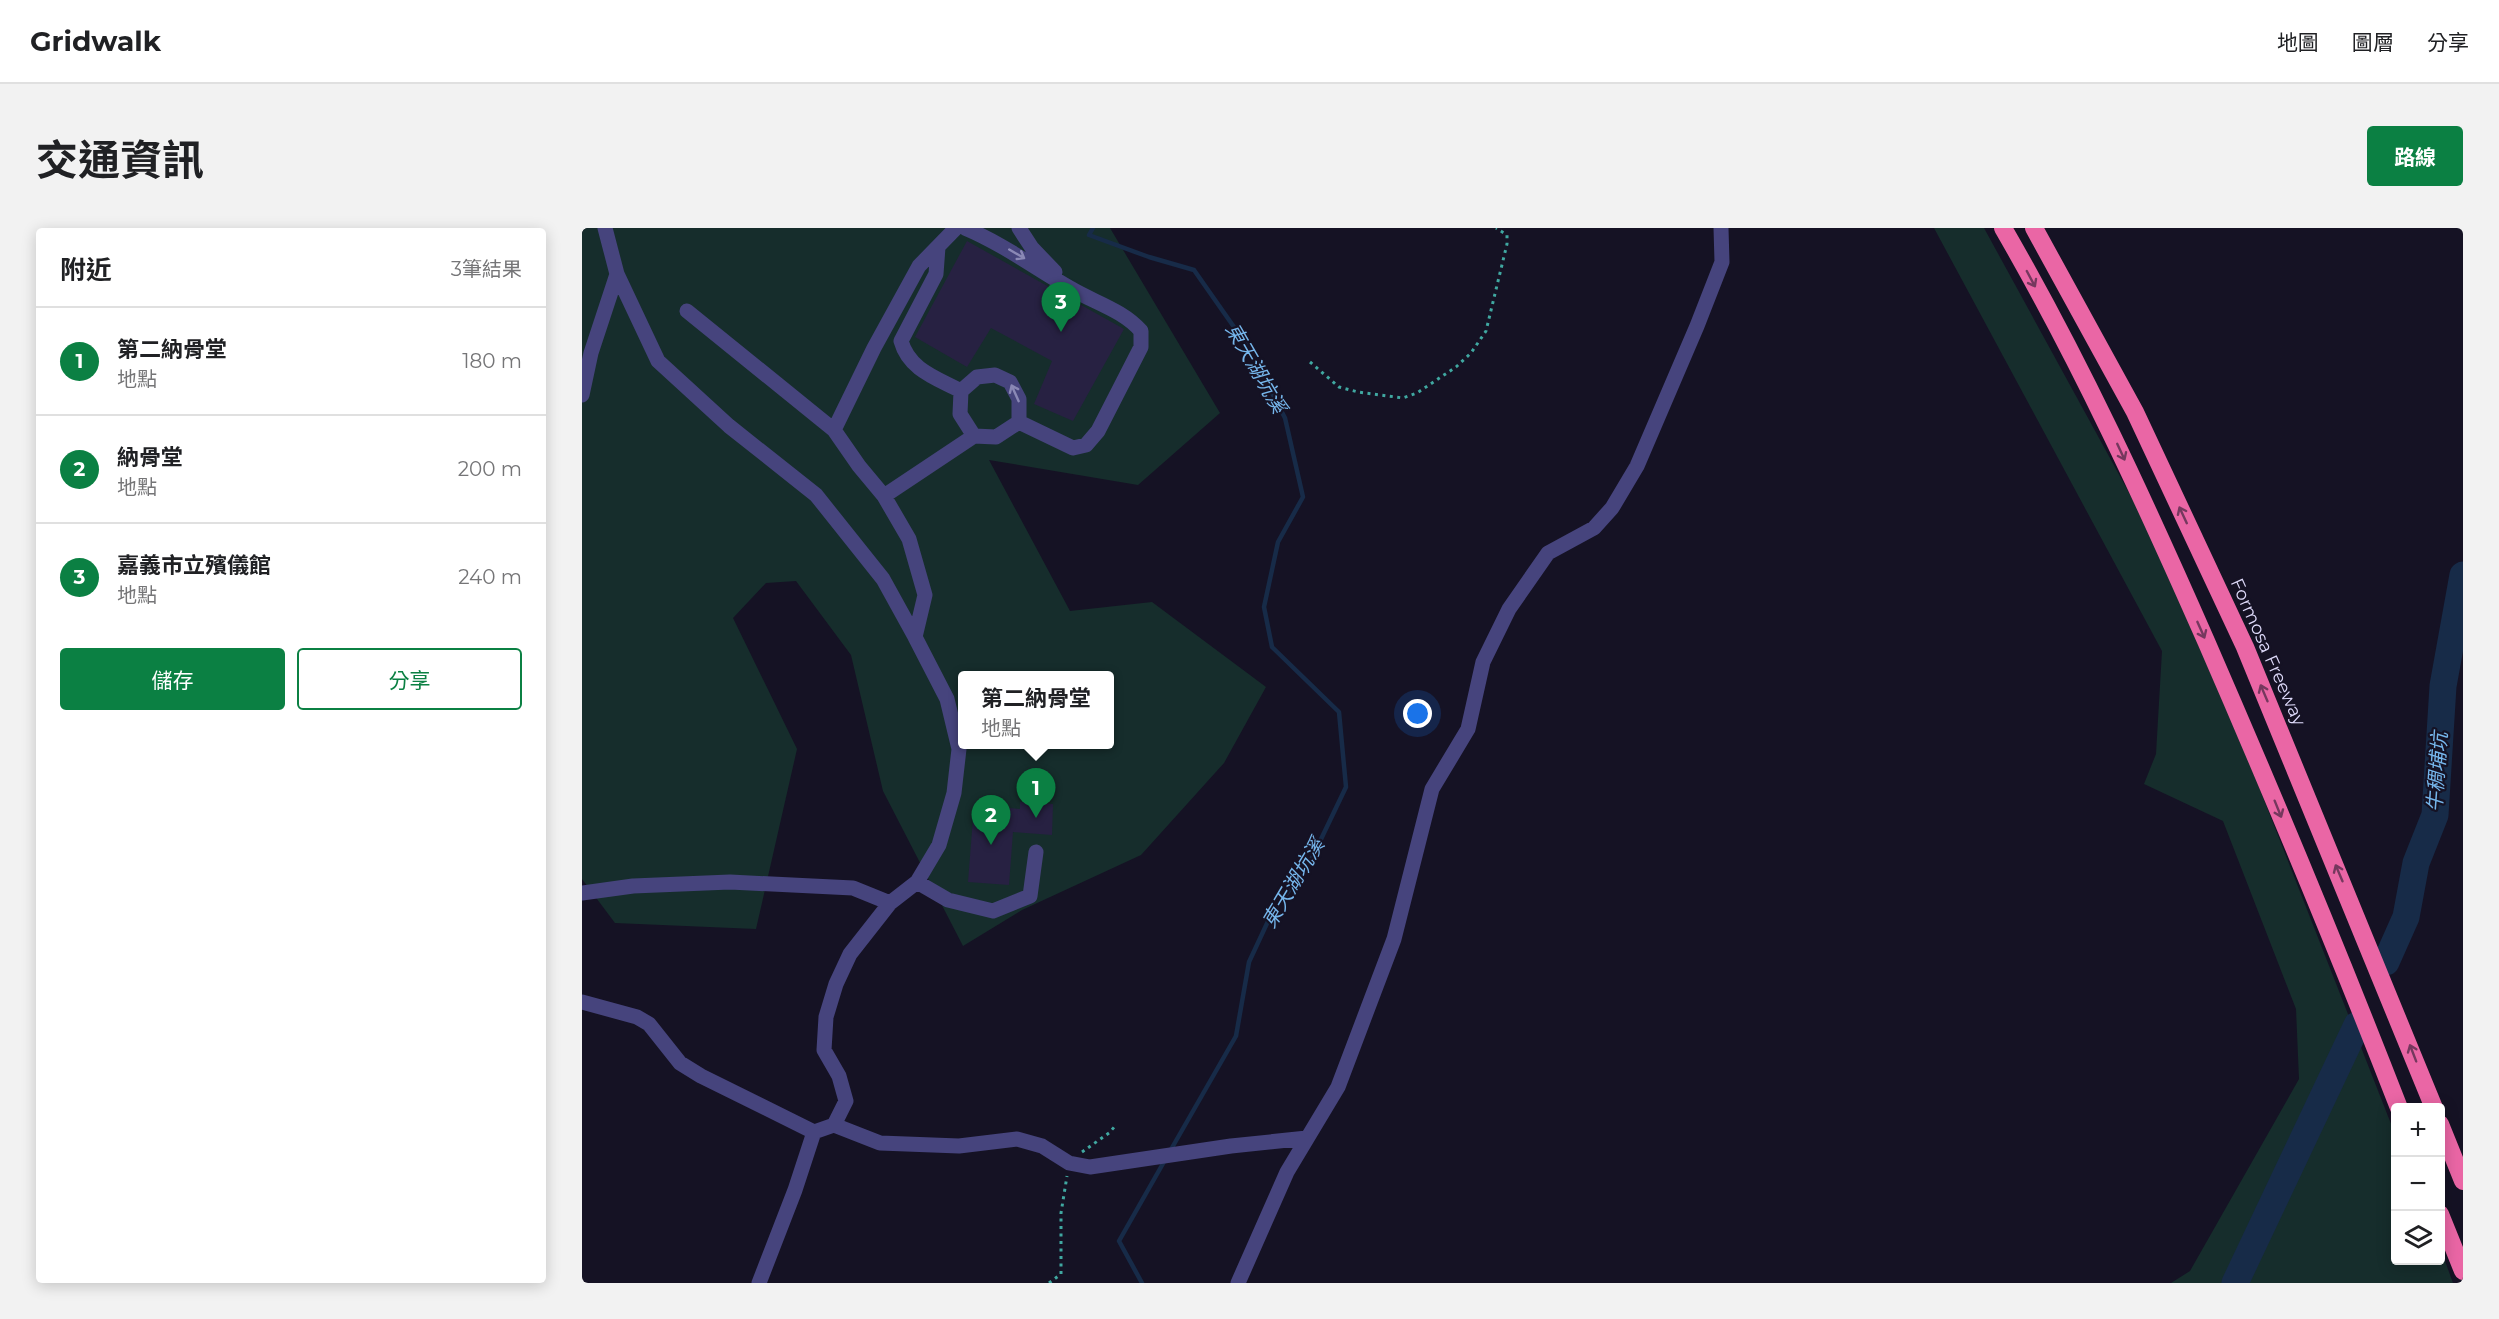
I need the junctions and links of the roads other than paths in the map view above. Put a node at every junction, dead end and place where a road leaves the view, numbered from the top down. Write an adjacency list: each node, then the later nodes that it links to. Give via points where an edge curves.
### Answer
1 (605, 228): 9 (street)
2 (956, 228): 8 (street)
3 (965, 228): 10 (street, one-way to 10, via 1020,255)
4 (1018, 228): 10 (street)
5 (1721, 228): 31 (street, via 1722,262 1637,466 1612,508 1594,528 1548,553 1509,609 1483,663 1468,729 1432,789 1394,939 1338,1087)
6 (2003, 228): 26 (highway, one-way to 26, via 2102,410 2146,505 2260,765)
7 (2034, 228): 27 (highway, Formosa Freeway, one-way to 7, via 2245,647 2135,412)
8 (938, 247): 12 (street, via 936,274 902,341 905,354 916,366); 15 (street, via 919,266)
9 (617, 274): 13 (street, via 591,353); 18 (street, via 658,361 729,426 816,495 883,579)
10 (1068, 288): 14 (street, via 1131,320 1141,331 1141,347 1098,431 1086,445 1072,448)
11 (687, 311): 15 (street)
12 (961, 391): 14 (street, one-way to 12, via 1019,399 1010,382 995,375 977,377); 16 (street, via 960,414)
13 (582, 395)
14 (1019, 422): 16 (street, via 996,437)
15 (834, 430): 17 (street)
16 (974, 436): 17 (street)
17 (884, 496): 18 (street, via 909,539 925,595)
18 (915, 637): 19 (street, via 947,699)
19 (958, 745)
20 (959, 749): 22 (street, via 954,793 939,844)
21 (1036, 852): 22 (street, via 1030,896 993,911 948,900)
22 (917, 882): 24 (street)
23 (582, 893): 24 (street, via 633,886 730,882 853,888)
24 (890, 903): 28 (street, via 850,954 826,1017 824,1050 839,1076 846,1101)
25 (582, 1002): 29 (street, via 637,1017 649,1024 680,1063)
26 (2397, 1103)
27 (2432, 1103)
28 (834, 1125): 29 (street); 31 (street, via 880,1143 959,1146 1017,1139 1042,1146 1069,1163 1090,1167)
29 (814, 1132): 35 (street)
30 (2445, 1136): 32 (highway)
31 (1307, 1138): 36 (street, via 1287,1172)
32 (2463, 1181)
33 (2445, 1226): 34 (highway)
34 (2463, 1271)
35 (759, 1283)
36 (1238, 1283)

